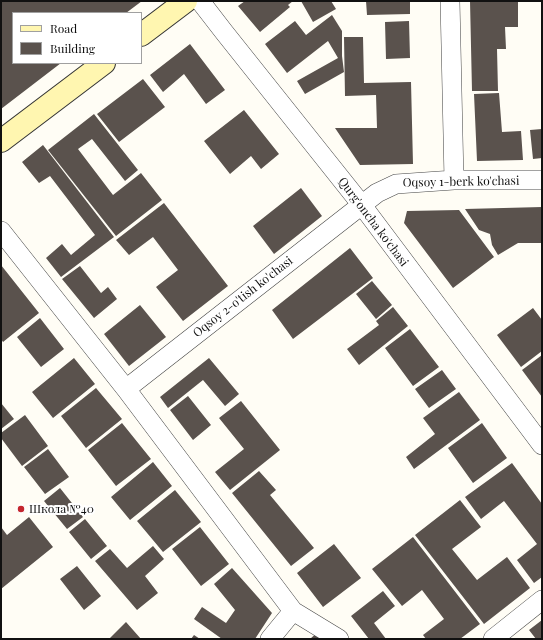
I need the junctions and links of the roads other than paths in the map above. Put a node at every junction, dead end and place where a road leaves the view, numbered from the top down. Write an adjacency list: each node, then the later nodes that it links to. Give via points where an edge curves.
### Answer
1 (186, 1): 4 (street)
2 (200, 1): 9 (street, Qurg'oncha ko'chasi)
3 (450, 1): 7 (street)
4 (142, 34)
5 (103, 64): 6 (street)
6 (1, 141)
7 (454, 180): 8 (street, Oqsoy 1-berk ko'chasi); 9 (street, Oqsoy 1-berk ko'chasi, via 396,184)
8 (542, 180)
9 (361, 204): 11 (street, Oqsoy 2-o'tish ko'chasi); 12 (street, Qurg'oncha ko'chasi)
10 (1, 231): 11 (street)
11 (126, 389): 14 (street)
12 (542, 445)
13 (542, 600): 17 (street)
14 (293, 611): 15 (street); 16 (street)
15 (270, 639)
16 (340, 639)
17 (493, 639)

